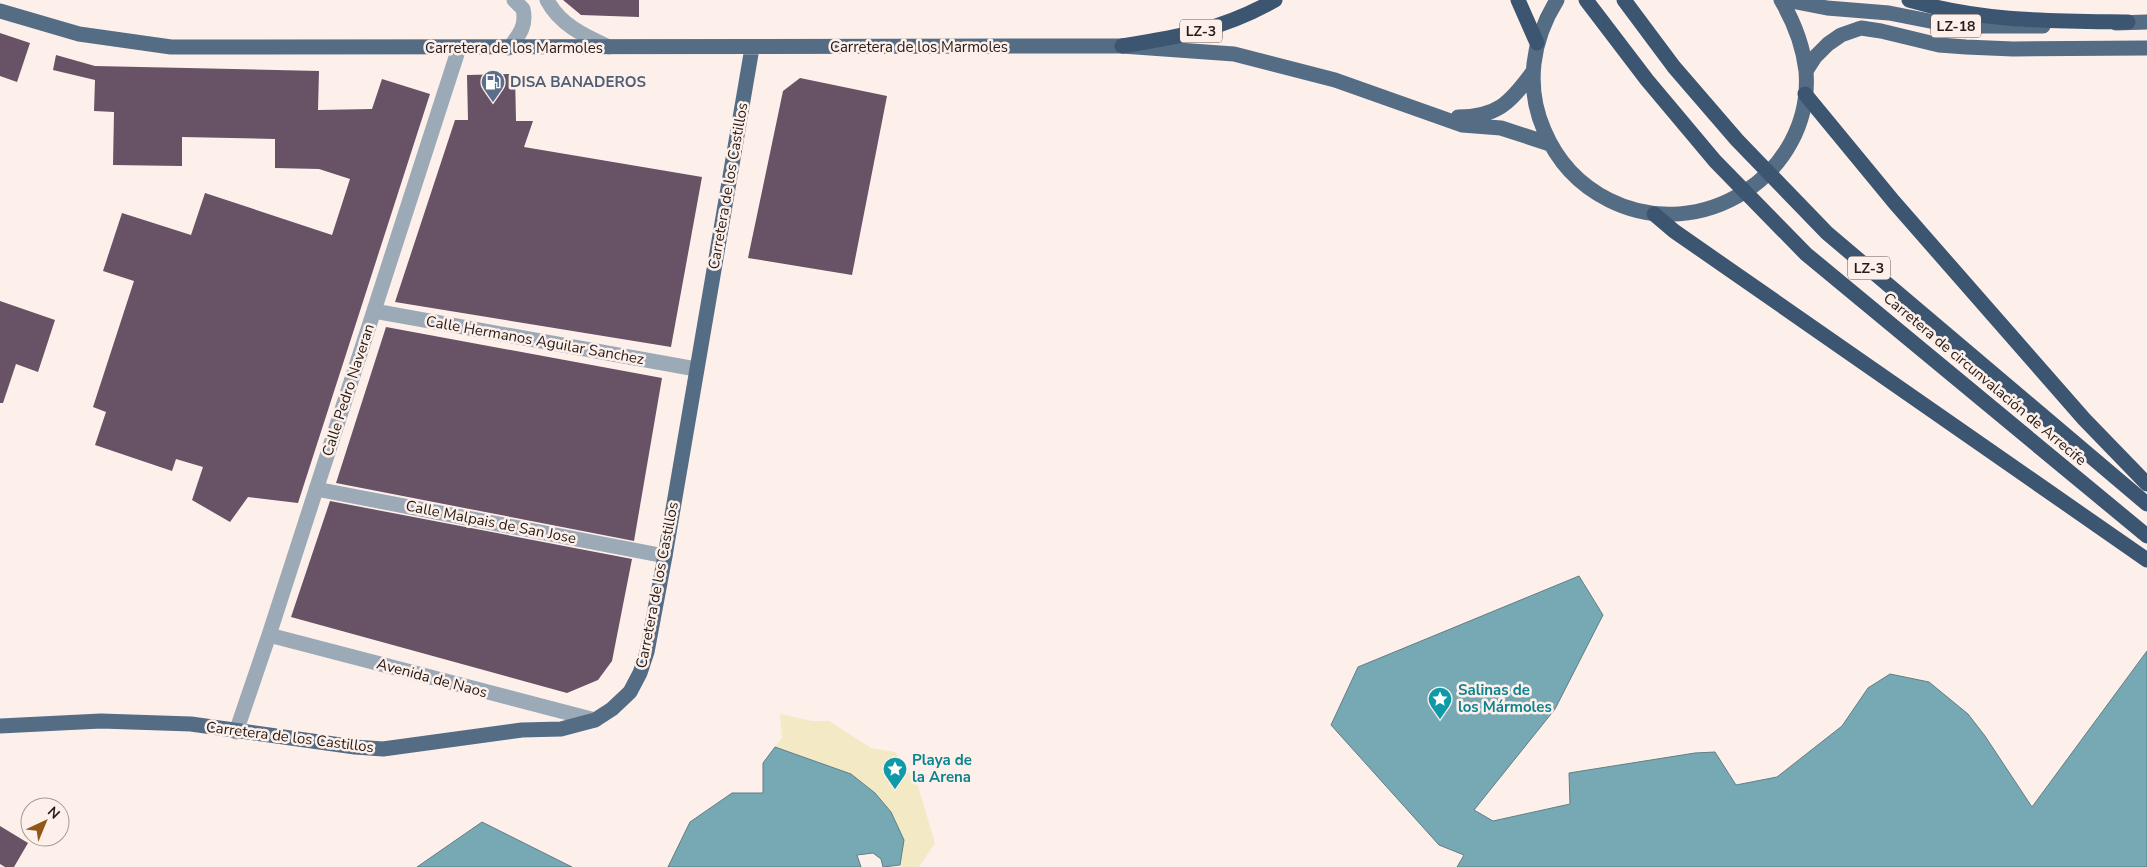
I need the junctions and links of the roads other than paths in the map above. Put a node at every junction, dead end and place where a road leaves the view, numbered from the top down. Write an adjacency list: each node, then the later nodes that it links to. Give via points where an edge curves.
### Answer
1 (514, 0): 17 (street, via 524,9 524,26)
2 (547, 0): 18 (street, via 563,21 579,33)
3 (1275, 0): 15 (highway, LZ-3, via 1254,12 1186,36)
4 (1518, 0): 14 (highway)
5 (1586, 0): 32 (highway, Carretera de circunvalación de Arrecife / LZ-3, via 1715,161 1806,254)
6 (1624, 0): 31 (highway, Carretera de circunvalación de Arrecife / LZ-3, via 1674,68 1737,140 1828,233)
7 (1781, 0): 21 (main road, via 1798,33)
8 (1786, 0): 12 (main road, LZ-18, via 1828,8 1889,13 1955,26 2021,27)
9 (1909, 0): 12 (highway, via 1936,8 2016,20)
10 (1553, 6): 14 (main road)
11 (0, 11): 16 (main road, Carretera de los Marmoles, via 78,34 171,47)
12 (2128, 22): 13 (main road, LZ-18)
13 (2147, 22)
14 (1537, 42): 22 (main road)
15 (1122, 46): 19 (main road, Carretera de los Marmoles); 24 (main road, Carretera de los Marmoles, via 1234,54 1336,80)
16 (459, 48): 17 (main road, Carretera de los Marmoles); 27 (street, Calle Pedro Naveran)
17 (509, 48): 18 (main road, Carretera de los Marmoles)
18 (611, 48): 19 (main road, Carretera de los Marmoles)
19 (752, 48): 28 (main road, Carretera de los Castillos)
20 (2147, 48): 21 (main road, LZ-18, via 1966,47 1939,45 1861,28 1828,44 1814,57)
21 (1806, 71): 23 (main road)
22 (1532, 74): 24 (main road, via 1508,103 1495,111 1477,117); 25 (main road, via 1540,122)
23 (1805, 94): 26 (main road, via 1791,140 1763,178 1738,196 1709,209 1672,215); 29 (highway, via 1894,202 2084,419)
24 (1439, 118): 25 (main road, Carretera de los Marmoles, via 1462,126 1508,130)
25 (1550, 144): 26 (main road, via 1572,174 1601,196 1636,211)
26 (1654, 214): 34 (highway)
27 (374, 311): 28 (street, Calle Hermanos Aguilar Sanchez); 30 (street, Calle Pedro Naveran)
28 (696, 369): 33 (main road, Carretera de los Castillos)
29 (2147, 484)
30 (316, 488): 33 (street, Calle Malpais de San Jose); 35 (street, Calle Pedro Naveran)
31 (2147, 504)
32 (2147, 536)
33 (665, 556): 36 (main road, Carretera de los Castillos, via 640,673 630,692)
34 (2147, 560)
35 (269, 635): 36 (street, Avenida de Naos); 38 (street, Calle Pedro Naveran)
36 (595, 720): 38 (main road, Carretera de los Castillos, via 561,729 522,730 382,749)
37 (0, 726): 38 (main road, Carretera de los Castillos, via 151,722 191,724)
38 (236, 732)

